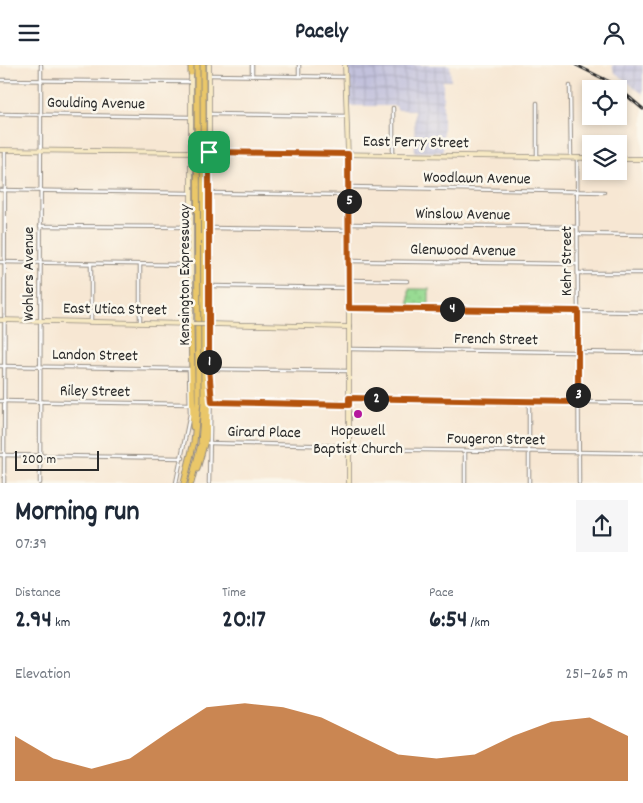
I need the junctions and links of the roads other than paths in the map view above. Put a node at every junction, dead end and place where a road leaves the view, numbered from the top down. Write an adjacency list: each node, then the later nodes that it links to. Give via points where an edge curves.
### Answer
1 (41, 65): 15 (street, Wohlers Avenue)
2 (191, 65): 9 (highway)
3 (197, 65): 98 (highway, Kensington Expressway, via 198,401)
4 (203, 65): 108 (highway, Kensington Expressway, via 204,401)
5 (209, 65): 10 (street)
6 (252, 65): 11 (street)
7 (299, 65): 12 (street)
8 (345, 65): 13 (street)
9 (191, 73): 16 (street)
10 (209, 75): 11 (street); 21 (street)
11 (252, 75): 12 (street)
12 (299, 76): 13 (street)
13 (346, 77): 23 (street)
14 (0, 80): 15 (street)
15 (40, 80): 16 (street); 22 (street, Wohlers Avenue)
16 (191, 82): 24 (street)
17 (570, 86): 32 (street)
18 (537, 103): 31 (street)
19 (393, 108): 30 (street)
20 (0, 114): 22 (street, Goulding Avenue)
21 (209, 114): 23 (street); 28 (street)
22 (40, 115): 24 (street, Goulding Avenue); 26 (street, Wohlers Avenue)
23 (347, 116): 29 (street)
24 (191, 117): 27 (street)
25 (2, 150): 26 (street, East Ferry Street); 39 (street)
26 (40, 150): 27 (street, East Ferry Street); 40 (street, Wohlers Avenue)
27 (192, 152): 28 (street, East Ferry Street, bridge); 43 (street)
28 (208, 152): 29 (street, East Ferry Street); 44 (street)
29 (348, 154): 30 (street, East Ferry Street); 37 (street)
30 (393, 155): 31 (street, East Ferry Street)
31 (537, 157): 32 (street, East Ferry Street)
32 (571, 158): 33 (street, East Ferry Street)
33 (577, 158): 34 (street, East Ferry Street); 41 (street, Kehr Street)
34 (582, 158)
35 (627, 159): 36 (street)
36 (643, 159)
37 (349, 187): 41 (street, Woodlawn Avenue); 45 (street)
38 (0, 190): 39 (street)
39 (5, 190): 40 (street); 48 (street)
40 (40, 191): 43 (street); 49 (street, Wohlers Avenue)
41 (578, 192): 42 (street, Woodlawn Avenue); 51 (street, Kehr Street)
42 (604, 192)
43 (191, 193): 50 (street)
44 (209, 193): 45 (street); 52 (street)
45 (349, 195): 46 (street)
46 (349, 224): 51 (street, Winslow Avenue); 53 (street)
47 (0, 225): 48 (street)
48 (4, 225): 58 (street)
49 (40, 226): 50 (street); 59 (street, Wohlers Avenue)
50 (192, 227): 63 (street)
51 (578, 227): 54 (street, Kehr Street)
52 (209, 228): 53 (street); 68 (street)
53 (349, 230): 56 (street)
54 (578, 234): 55 (street); 62 (street, Kehr Street)
55 (643, 235)
56 (349, 261): 62 (street, Glenwood Avenue); 66 (street)
57 (0, 263): 58 (street)
58 (4, 263): 59 (street); 73 (street)
59 (40, 263): 60 (street); 74 (street, Wohlers Avenue)
60 (91, 263): 61 (street); 75 (street)
61 (140, 264): 63 (street); 76 (street)
62 (578, 264): 64 (street, Kehr Street)
63 (192, 265): 78 (street)
64 (578, 273): 65 (street); 71 (street, Kehr Street)
65 (643, 273)
66 (349, 280): 67 (street); 69 (street)
67 (407, 281)
68 (209, 286): 69 (street); 77 (street)
69 (349, 288): 70 (street)
70 (349, 308): 71 (street); 79 (street)
71 (578, 311): 72 (street); 81 (street, Kehr Street)
72 (643, 312)
73 (2, 320): 74 (street, East Utica Street); 83 (street)
74 (40, 321): 75 (street, East Utica Street); 84 (street, Wohlers Avenue)
75 (91, 322): 76 (street, East Utica Street)
76 (140, 323): 78 (street, East Utica Street)
77 (208, 324): 78 (street, East Utica Street, bridge); 79 (street, East Utica Street); 85 (street)
78 (192, 325): 86 (street); 98 (highway)
79 (349, 327): 80 (street)
80 (349, 349): 81 (street, French Street); 87 (street)
81 (578, 352): 82 (street, French Street); 94 (street, Kehr Street)
82 (643, 353)
83 (2, 366): 84 (street, Landon Street); 90 (street)
84 (40, 366): 86 (street, Landon Street); 92 (street, Wohlers Avenue)
85 (209, 368): 87 (street); 93 (street); 108 (highway, via 206,437)
86 (189, 369): 96 (street)
87 (349, 371): 88 (street)
88 (349, 398): 91 (street); 97 (street)
89 (0, 401): 90 (street, Riley Street)
90 (4, 401): 92 (street, Riley Street); 105 (street)
91 (529, 401): 94 (street); 102 (street)
92 (40, 402): 96 (street, Riley Street); 106 (street, Wohlers Avenue)
93 (212, 402): 97 (street); 99 (street)
94 (578, 402): 95 (street); 103 (street, Kehr Street)
95 (643, 403)
96 (190, 404): 107 (street)
97 (349, 405): 100 (street)
98 (194, 442): 112 (highway, Kensington Expressway)
99 (208, 443): 100 (street, Girard Place); 113 (street)
100 (349, 447): 101 (street, Fougeron Street); 114 (street)
101 (465, 451): 102 (street, Fougeron Street); 115 (street)
102 (529, 451): 103 (street, Fougeron Street); 116 (street)
103 (578, 452): 104 (street, Fougeron Street); 117 (street, Kehr Street)
104 (643, 453)
105 (2, 455): 106 (street); 109 (street)
106 (40, 456): 107 (street); 110 (street, Wohlers Avenue)
107 (183, 458): 111 (street)
108 (192, 481)
109 (4, 483)
110 (40, 483)
111 (176, 483)
112 (184, 483)
113 (209, 483)
114 (349, 483)
115 (465, 483)
116 (529, 483)
117 (579, 483)

